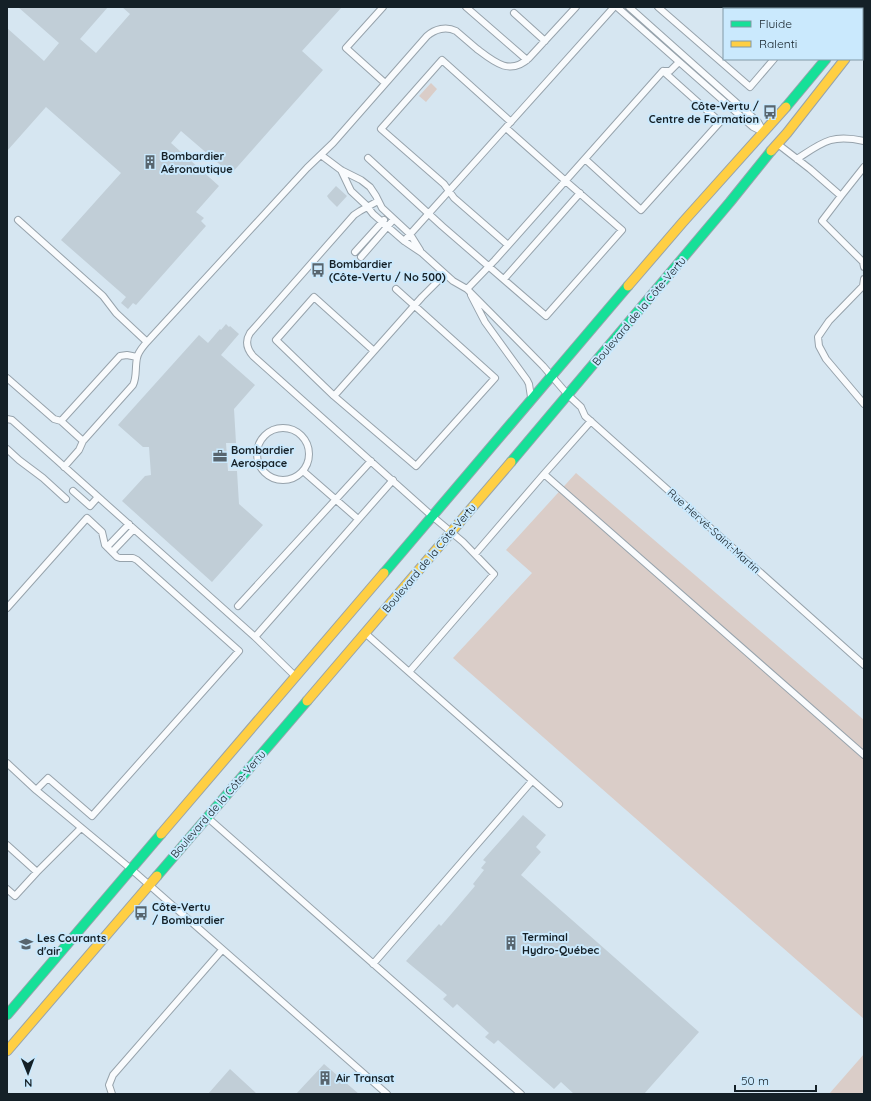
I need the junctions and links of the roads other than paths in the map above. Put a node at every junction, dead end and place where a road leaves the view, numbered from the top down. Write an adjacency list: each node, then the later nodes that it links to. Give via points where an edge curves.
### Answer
1 (383, 7): 16 (lane, via 346,48)
2 (466, 7): 10 (lane)
3 (576, 7): 9 (lane)
4 (614, 7): 17 (lane)
5 (618, 7): 14 (lane)
6 (629, 7): 19 (lane, via 758,122)
7 (658, 7): 11 (lane, via 750,87)
8 (514, 13): 9 (lane)
9 (545, 40): 10 (lane)
10 (527, 60): 16 (lane, via 509,67 497,63 456,31 442,29 427,36)
11 (773, 60)
12 (825, 60): 19 (street, Boulevard de la Côte-Vertu)
13 (843, 60): 19 (street, Boulevard de la Côte-Vertu, via 834,73)
14 (679, 62): 15 (lane, via 670,71); 19 (lane, via 753,127)
15 (662, 71): 23 (lane); 23 (lane, via 720,122 641,210)
16 (385, 83): 21 (lane)
17 (511, 122): 18 (lane); 28 (lane, via 442,60 380,129)
18 (506, 128): 27 (lane); 28 (lane)
19 (770, 138): 24 (lane); 56 (street, Boulevard de la Côte-Vertu, via 683,222); 58 (street, Boulevard de la Côte-Vertu, via 730,202)
20 (864, 141): 24 (lane, via 837,138 824,142)
21 (321, 155): 26 (lane); 53 (lane)
22 (368, 158): 33 (lane)
23 (585, 159): 27 (lane)
24 (797, 160): 30 (lane)
25 (864, 167): 30 (lane)
26 (341, 170): 31 (lane, via 365,183); 32 (lane, via 351,191)
27 (565, 181): 29 (lane); 41 (lane)
28 (450, 191): 33 (lane); 41 (lane, via 454,198)
29 (580, 193): 48 (lane); 48 (lane, via 622,230 569,290 546,316)
30 (841, 196): 46 (lane, via 822,221 863,262)
31 (378, 201): 32 (lane); 34 (lane)
32 (368, 207): 37 (lane); 67 (lane, via 354,215 250,333 247,344 253,356)
33 (429, 213): 39 (lane); 45 (lane)
34 (389, 214): 35 (lane); 37 (lane)
35 (394, 219): 38 (lane); 39 (lane)
36 (18, 220): 53 (lane, via 104,296 116,313)
37 (382, 222): 38 (lane); 42 (lane)
38 (388, 227): 40 (lane); 44 (lane)
39 (410, 234): 40 (lane); 43 (lane)
40 (404, 241): 43 (lane)
41 (508, 245): 45 (lane)
42 (355, 252)
43 (422, 253): 47 (lane, Rue Hervé-Saint-Martin)
44 (360, 257)
45 (489, 267): 48 (lane); 51 (lane)
46 (864, 267)
47 (445, 274): 51 (lane, Rue Hervé-Saint-Martin); 52 (lane)
48 (504, 279)
49 (864, 279): 61 (lane, via 863,286 818,336 819,346 826,359)
50 (396, 289): 52 (lane)
51 (467, 289): 56 (lane, Rue Hervé-Saint-Martin); 60 (lane, via 485,322 527,380)
52 (415, 306): 54 (lane); 59 (lane, via 495,378 416,466)
53 (147, 342): 55 (lane)
54 (374, 351): 59 (lane); 59 (lane, via 314,297 276,340)
55 (138, 357): 63 (lane, via 120,356); 65 (lane, via 133,385)
56 (552, 376): 58 (lane, Rue Hervé-Saint-Martin); 60 (street, Boulevard de la Côte-Vertu)
57 (7, 378): 63 (lane, via 54,419)
58 (568, 394): 64 (lane, Rue Hervé-Saint-Martin); 80 (street, Boulevard de la Côte-Vertu)
59 (334, 396)
60 (532, 399): 76 (street, Boulevard de la Côte-Vertu)
61 (864, 404)
62 (7, 419): 68 (lane, via 12,420)
63 (61, 421): 65 (lane)
64 (591, 421): 70 (lane); 88 (lane, Rue Hervé-Saint-Martin)
65 (83, 441): 68 (lane, via 80,450)
66 (7, 449): 74 (lane)
67 (371, 461): 71 (lane); 75 (lane)
68 (64, 467): 73 (lane)
69 (303, 471): 69 (lane, via 308,464 309,451 305,439 299,433 283,428 274,430 261,440 257,456 264,472 271,477 288,480); 75 (lane)
70 (544, 474): 83 (lane); 91 (lane)
71 (393, 480): 76 (lane); 77 (lane)
72 (73, 491): 73 (lane, via 90,506)
73 (98, 497): 78 (lane)
74 (66, 499)
75 (335, 500): 77 (lane); 84 (lane)
76 (432, 516): 80 (lane); 90 (street, Boulevard de la Côte-Vertu)
77 (358, 519): 87 (lane)
78 (129, 524): 79 (lane); 81 (lane)
79 (134, 529): 82 (lane); 87 (lane)
80 (452, 532): 83 (lane); 86 (street, Boulevard de la Côte-Vertu)
81 (107, 547): 82 (lane); 85 (lane, via 102,532 87,518)
82 (112, 552): 94 (lane, via 120,558 137,560 239,651 92,816 48,778)
83 (475, 554): 89 (lane, via 494,574)
84 (238, 606)
85 (7, 608)
86 (365, 633): 89 (lane); 96 (street, Boulevard de la Côte-Vertu)
87 (255, 637): 90 (lane)
88 (864, 665)
89 (409, 672): 93 (lane)
90 (295, 676): 99 (street, Boulevard de la Côte-Vertu)
91 (864, 755)
92 (7, 763): 94 (lane)
93 (532, 781): 95 (lane); 104 (lane)
94 (36, 790): 97 (lane)
95 (559, 804)
96 (206, 817): 101 (street, Boulevard de la Côte-Vertu); 104 (lane)
97 (81, 828): 99 (lane); 100 (lane)
98 (7, 845): 100 (lane)
99 (130, 869): 101 (lane); 105 (street, Boulevard de la Côte-Vertu)
100 (37, 872): 102 (lane, via 15,896)
101 (149, 886): 103 (lane); 106 (street, Boulevard de la Côte-Vertu)
102 (7, 889)
103 (222, 950): 107 (lane, via 113,1075 109,1085); 108 (lane)
104 (373, 964): 109 (lane)
105 (7, 1015)
106 (7, 1051)
107 (112, 1094)
108 (387, 1094)
109 (521, 1094)

